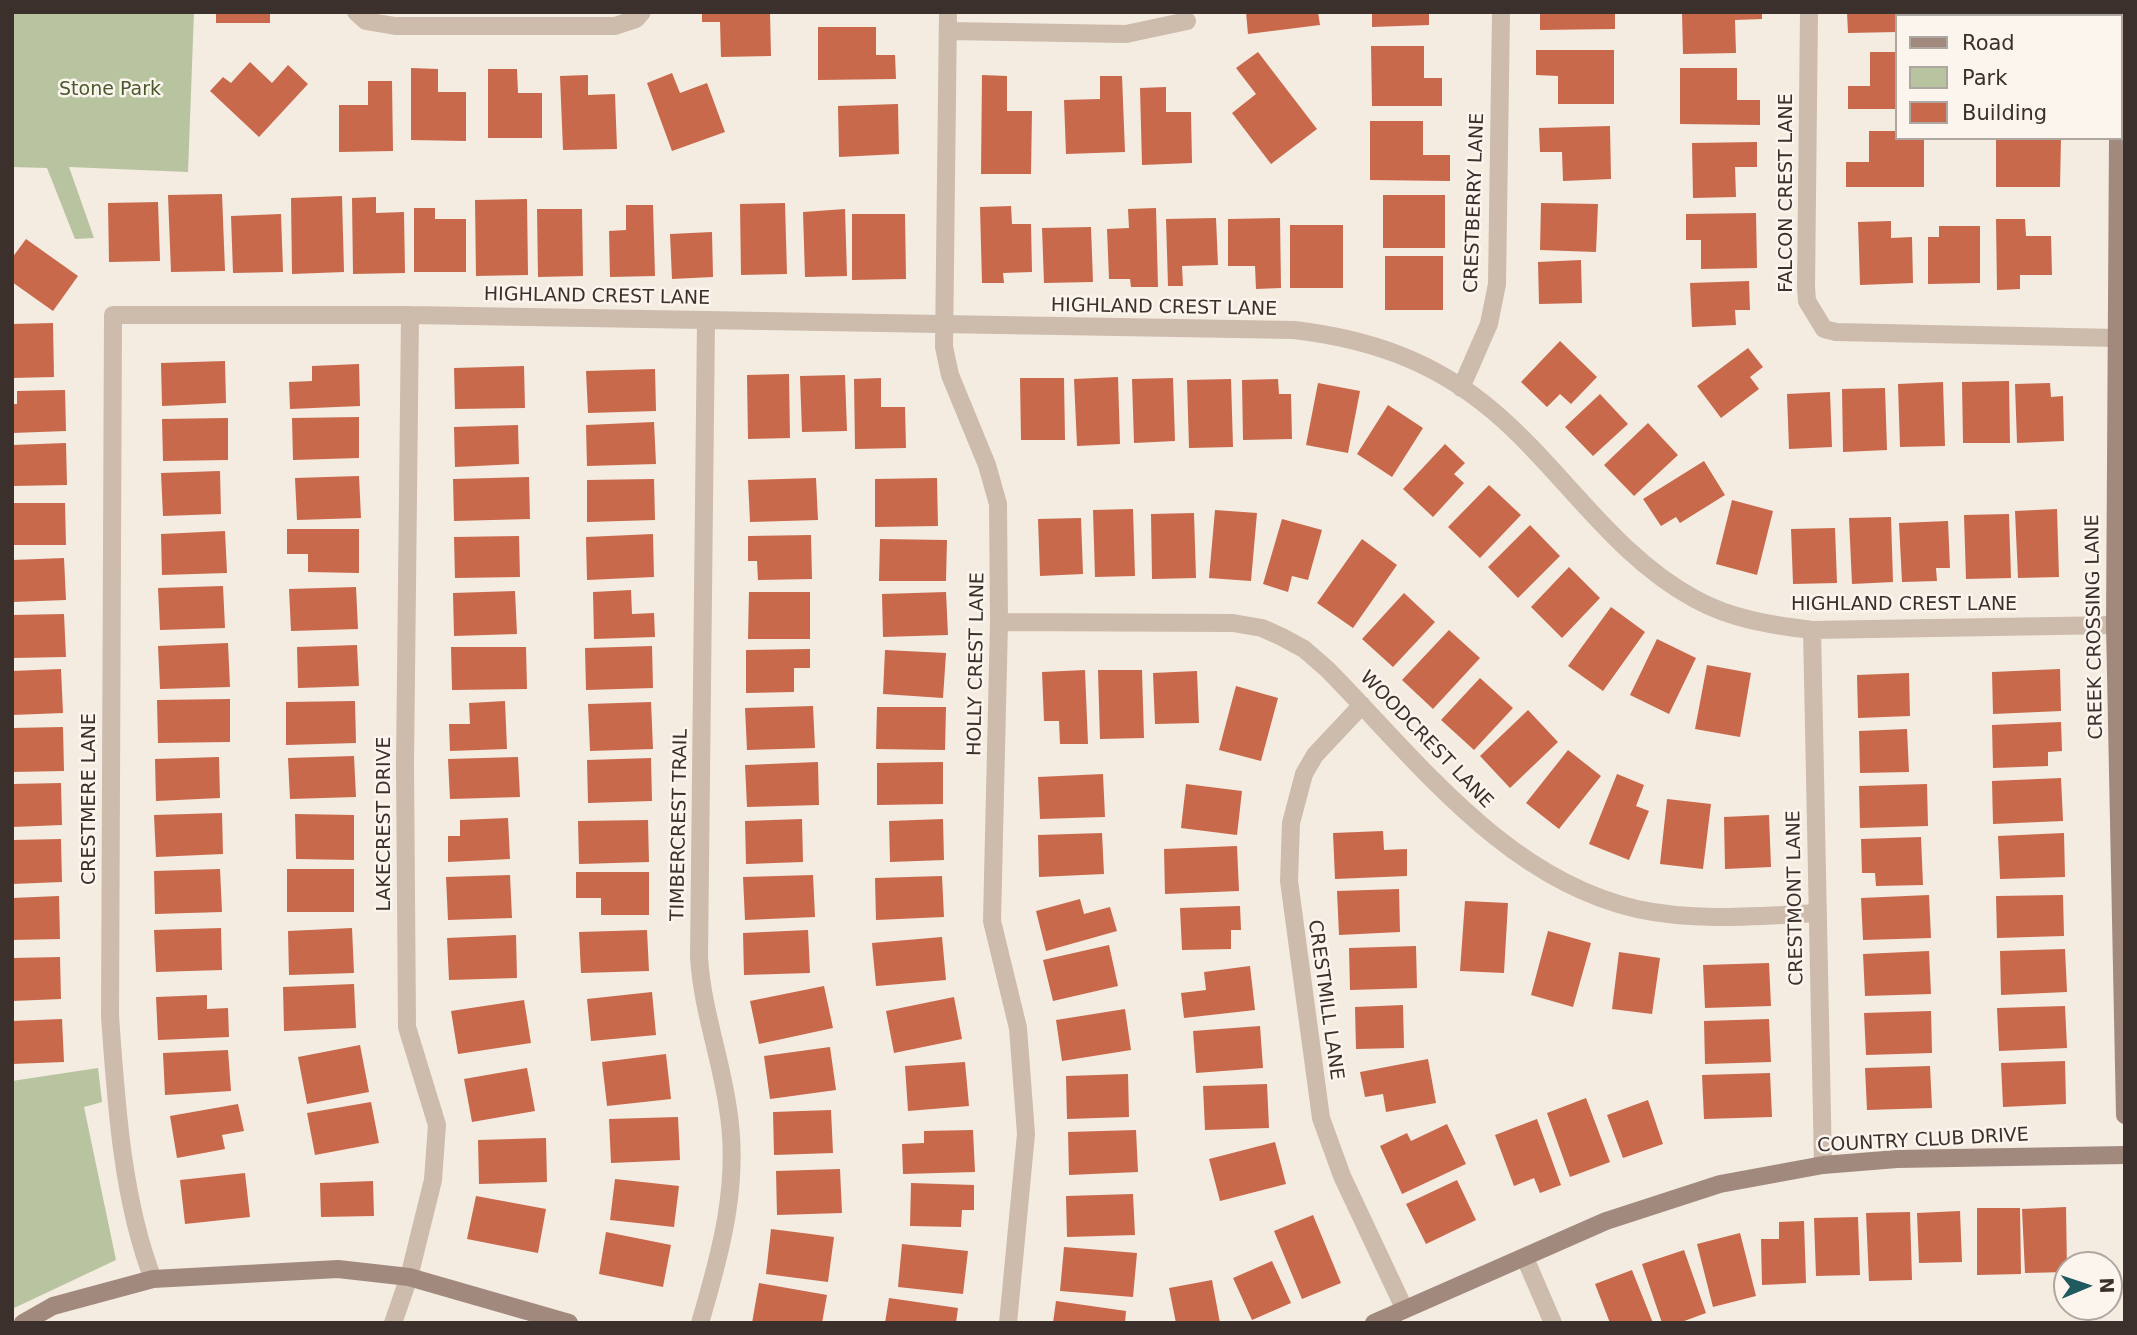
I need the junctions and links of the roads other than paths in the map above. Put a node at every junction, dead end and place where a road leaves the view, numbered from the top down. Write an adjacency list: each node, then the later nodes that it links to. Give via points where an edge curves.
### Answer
1 (356, 12): 2 (street, via 366,21 395,26 615,26)
2 (642, 12)
3 (948, 12): 7 (street, HOLLY CREST LANE)
4 (1501, 12): 15 (street, CRESTBERRY LANE, via 1497,284 1489,324)
5 (1809, 12): 14 (street, FALCON CREST LANE, via 1806,287 1807,301 1824,329)
6 (1187, 21): 7 (street, via 1126,34)
7 (948, 31): 13 (street, HOLLY CREST LANE)
8 (2118, 140): 9 (street, CREEK CROSSING LANE)
9 (2121, 187): 14 (street, CREEK CROSSING LANE)
10 (113, 315): 11 (street, HIGHLAND CREST LANE); 27 (street, CRESTMERE LANE, via 110,1016 117,1121 144,1256)
11 (410, 315): 12 (street, HIGHLAND CREST LANE); 26 (street, LAKECREST DRIVE, via 407,1027 438,1125 433,1180)
12 (706, 321): 13 (street, HIGHLAND CREST LANE); 32 (street, TIMBERCREST TRAIL, via 699,957 728,1108 732,1155 726,1230)
13 (944, 326): 15 (street, HIGHLAND CREST LANE, via 1294,330 1346,337 1426,366); 17 (street, HOLLY CREST LANE, via 950,375 995,488)
14 (2116, 338): 16 (street, CREEK CROSSING LANE)
15 (1461, 388): 19 (street, HIGHLAND CREST LANE, via 1493,411 1632,553 1670,584 1695,600 1746,620)
16 (2119, 488): 18 (street, CREEK CROSSING LANE)
17 (999, 622): 20 (street, WOODCREST LANE, via 1202,622 1262,628 1304,649); 33 (street, HOLLY CREST LANE, via 992,921 1018,1028 1026,1134)
18 (2115, 625): 19 (street, HIGHLAND CREST LANE); 22 (street, CREEK CROSSING LANE)
19 (1812, 630): 21 (street, CRESTMONT LANE)
20 (1362, 705): 21 (street, WOODCREST LANE, via 1488,834 1559,880 1638,909 1726,917); 28 (street, CRESTMILL LANE, via 1315,755 1304,774 1291,823 1289,881 1321,1118 1342,1177)
21 (1818, 913): 24 (street, CRESTMONT LANE)
22 (2125, 1115)
23 (2125, 1155): 24 (street, COUNTRY CLUB DRIVE, via 1897,1159)
24 (1823, 1165): 25 (street, COUNTRY CLUB DRIVE, via 1720,1184 1606,1221)
25 (1525, 1258): 28 (street, COUNTRY CLUB DRIVE); 35 (street)
26 (409, 1277): 27 (street, via 338,1269); 30 (street, LAKECREST DRIVE); 31 (street)
27 (153, 1279): 29 (street, via 53,1306)
28 (1404, 1308): 34 (street, COUNTRY CLUB DRIVE)
29 (23, 1323)
30 (393, 1323)
31 (569, 1323)
32 (699, 1323)
33 (1008, 1323)
34 (1374, 1323)
35 (1553, 1323)

